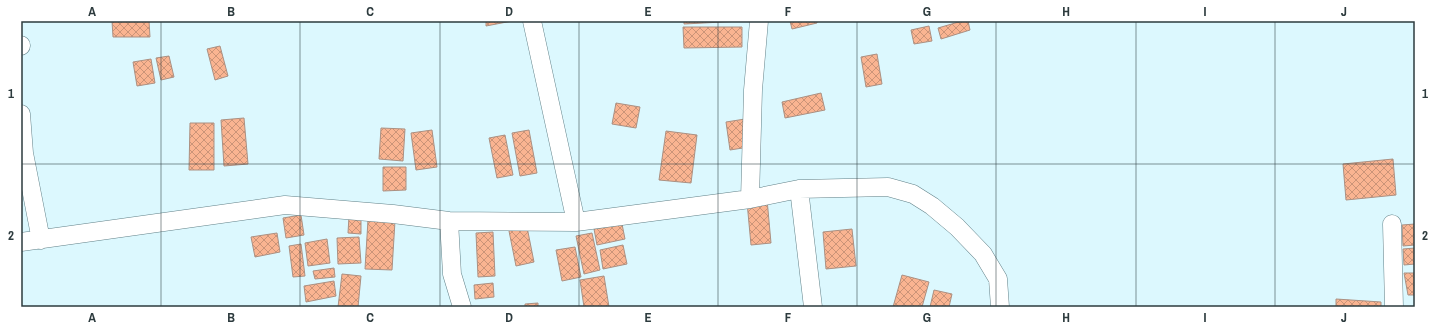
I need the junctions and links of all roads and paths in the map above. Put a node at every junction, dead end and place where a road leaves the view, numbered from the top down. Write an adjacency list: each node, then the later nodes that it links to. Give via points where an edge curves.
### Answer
1 (532, 21): 7 (street)
2 (759, 21): 5 (street, via 753,90)
3 (21, 114): 9 (street, via 24,153)
4 (799, 189): 5 (street); 12 (street); 13 (street, via 888,187 913,194 942,214 983,254 998,279)
5 (750, 199): 7 (street)
6 (449, 221): 7 (street); 9 (street, via 285,205); 11 (street, via 452,274)
7 (576, 222)
8 (1392, 224): 14 (street)
9 (41, 240): 10 (street)
10 (21, 242)
11 (462, 307)
12 (814, 307)
13 (1000, 307)
14 (1394, 307)

